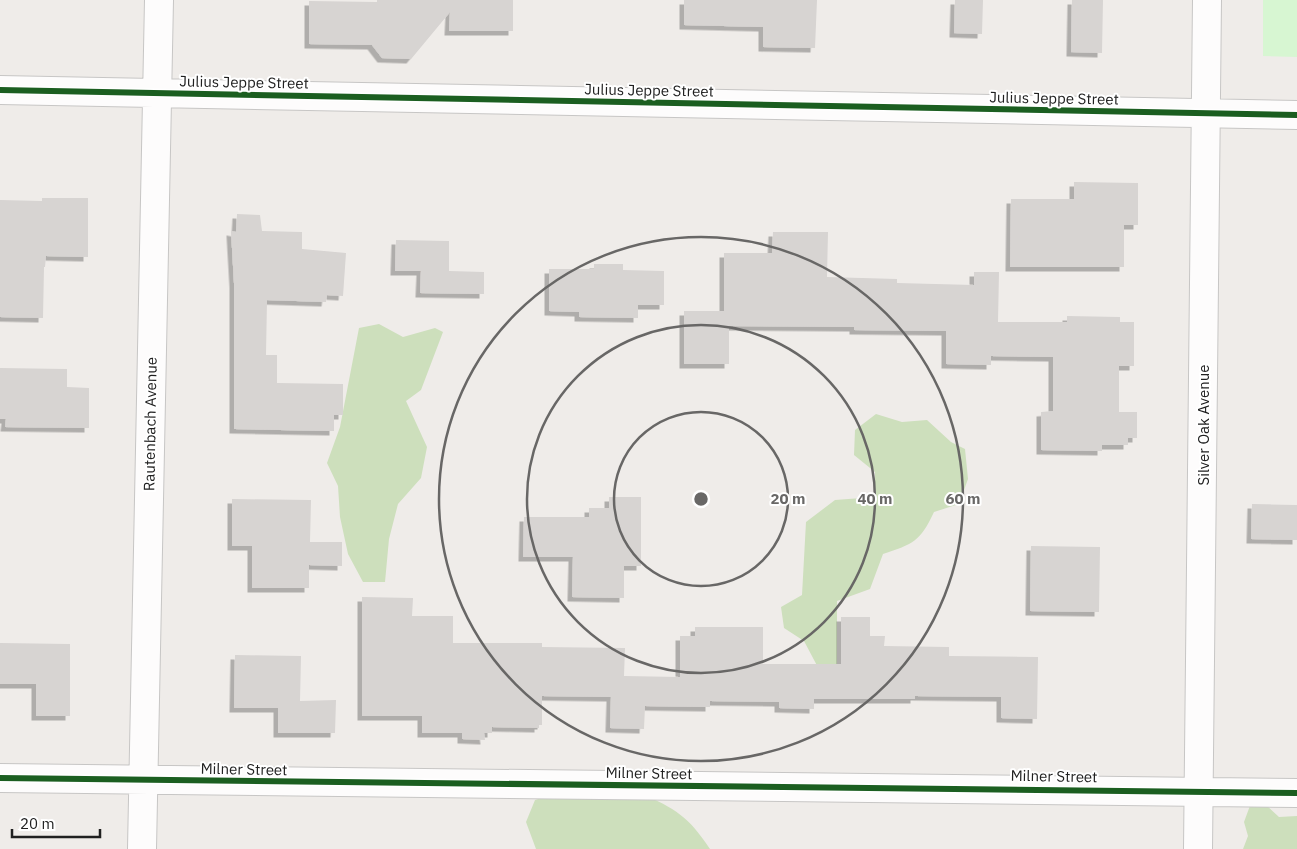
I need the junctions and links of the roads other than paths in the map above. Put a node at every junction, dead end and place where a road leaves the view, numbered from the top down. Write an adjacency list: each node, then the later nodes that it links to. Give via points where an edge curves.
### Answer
1 (159, 0): 4 (street, Rautenbach Avenue)
2 (1207, 0): 5 (street, Silver Oak Avenue)
3 (0, 90): 4 (street, Julius Jeppe Street)
4 (156, 93): 5 (street, Julius Jeppe Street); 8 (street, Rautenbach Avenue)
5 (1205, 113): 6 (street, Julius Jeppe Street); 9 (street, Silver Oak Avenue)
6 (1297, 115)
7 (0, 778): 8 (street, Milner Street)
8 (143, 781): 9 (street, Milner Street); 11 (street, Rautenbach Avenue)
9 (1200, 790): 10 (street, Milner Street); 12 (street, Silver Oak Avenue)
10 (1297, 793)
11 (142, 849)
12 (1198, 849)

